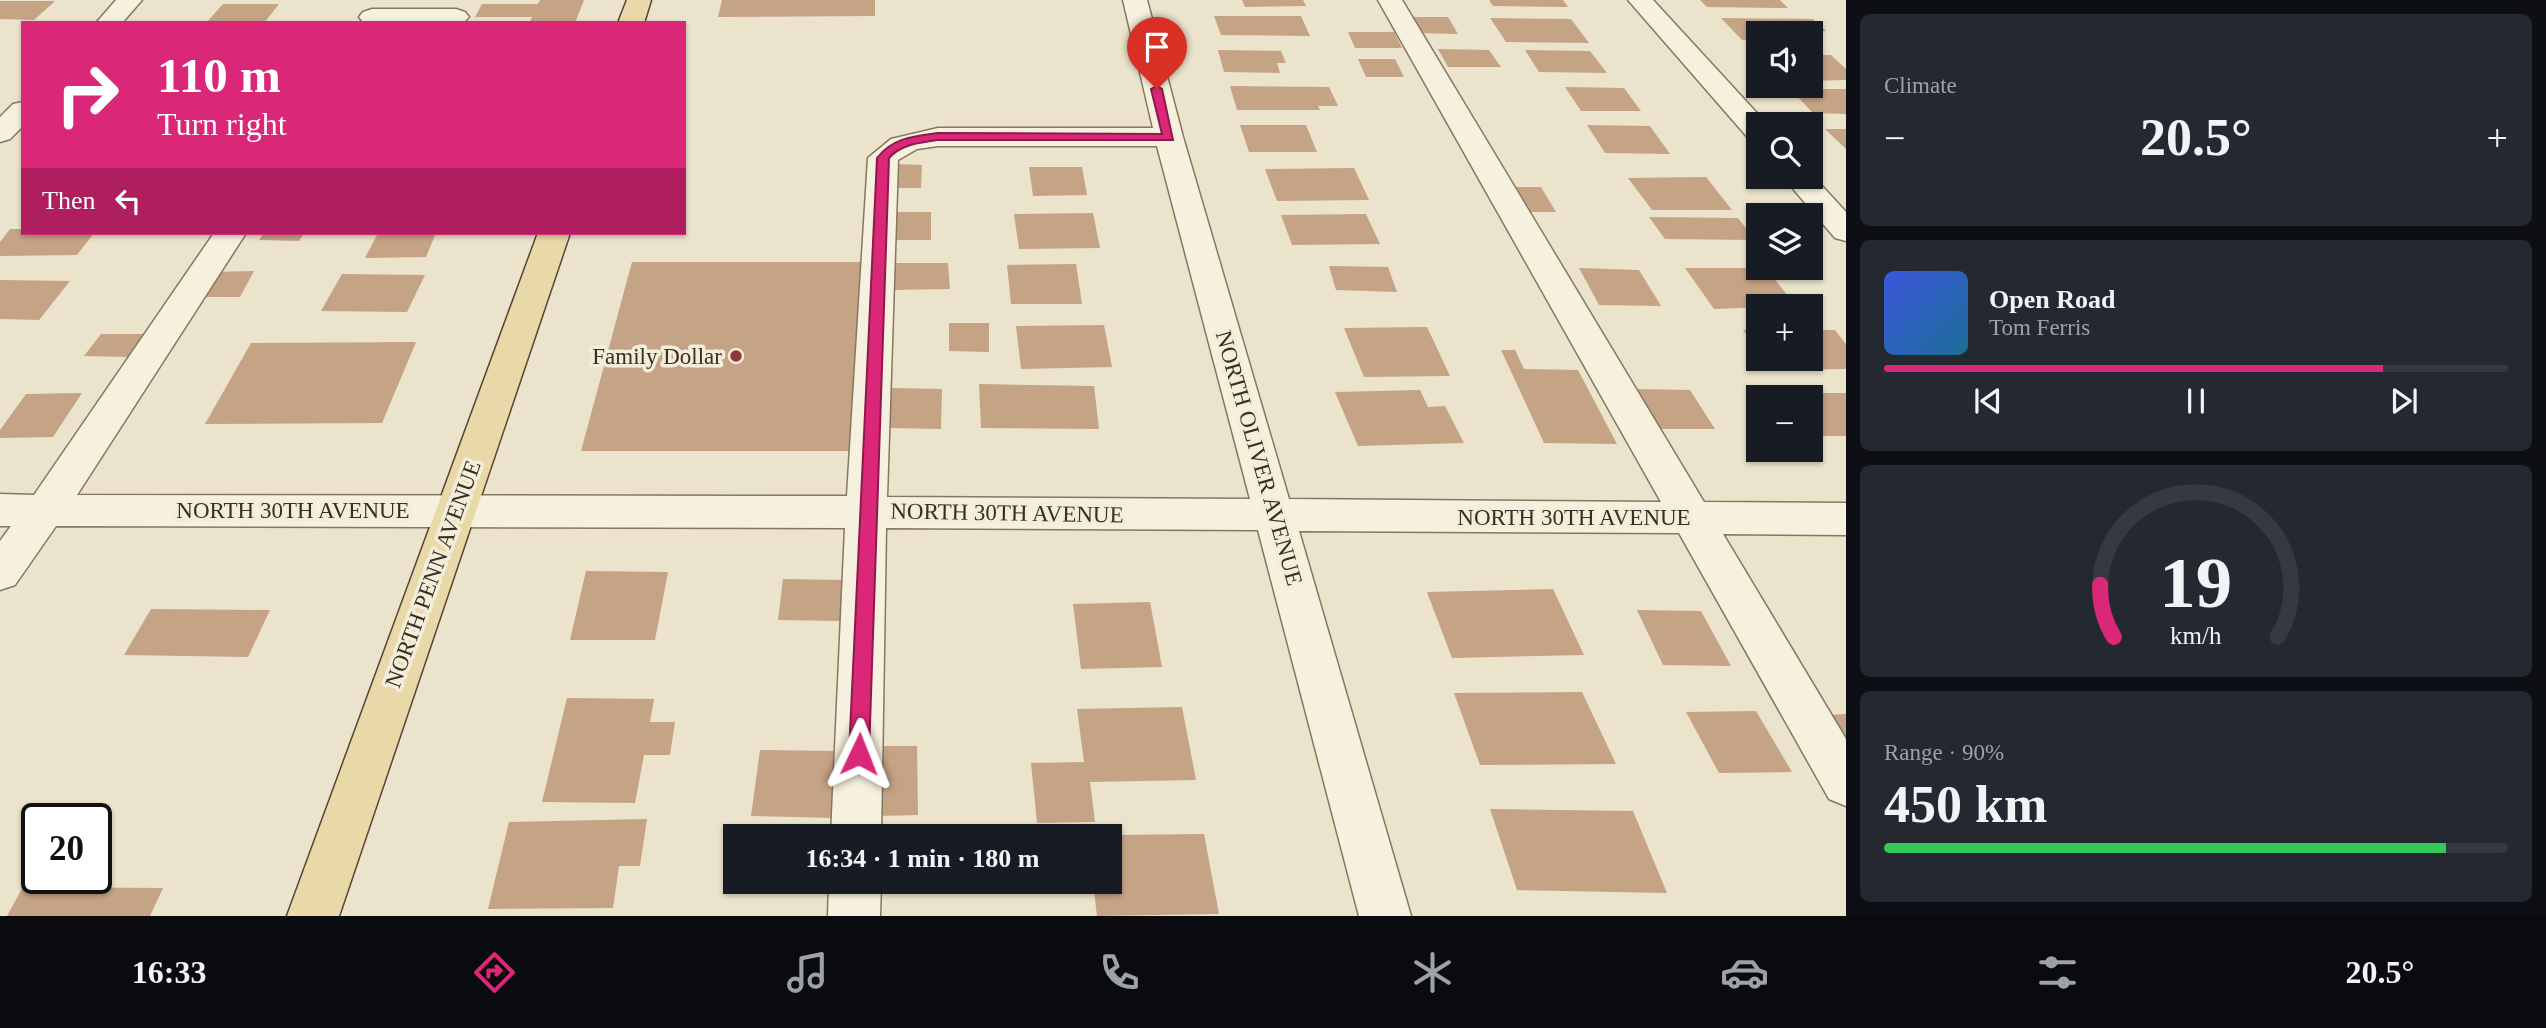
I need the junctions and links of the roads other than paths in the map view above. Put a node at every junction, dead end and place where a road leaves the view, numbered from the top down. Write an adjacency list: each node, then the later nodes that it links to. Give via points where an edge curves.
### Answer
1 (130, 0): 8 (street)
2 (639, 0): 9 (main road)
3 (1135, 0): 13 (street, NORTH OLIVER AVENUE)
4 (1390, 0): 23 (street)
5 (1640, 0): 11 (street)
6 (374, 13): 7 (street)
7 (456, 17)
8 (110, 21)
9 (632, 21)
10 (21, 112): 12 (street)
11 (1746, 118)
12 (0, 133)
13 (1169, 137): 21 (street, via 937,137 892,148 883,158); 22 (street, NORTH OLIVER AVENUE)
14 (1809, 189): 15 (street)
15 (1846, 231)
16 (229, 235): 19 (street)
17 (553, 235): 20 (main road, NORTH PENN AVENUE)
18 (0, 510): 19 (street, NORTH 30TH AVENUE)
19 (45, 510): 20 (street, NORTH 30TH AVENUE); 25 (street)
20 (455, 510): 21 (street, NORTH 30TH AVENUE); 29 (main road, NORTH PENN AVENUE)
21 (866, 512): 22 (street, NORTH 30TH AVENUE); 27 (street)
22 (1276, 516): 23 (street, NORTH 30TH AVENUE); 31 (street, NORTH OLIVER AVENUE)
23 (1690, 517): 24 (street, NORTH 30TH AVENUE); 26 (street)
24 (1846, 519)
25 (0, 573)
26 (1846, 783)
27 (856, 824)
28 (855, 894): 30 (street)
29 (313, 916)
30 (854, 916)
31 (1385, 916)

